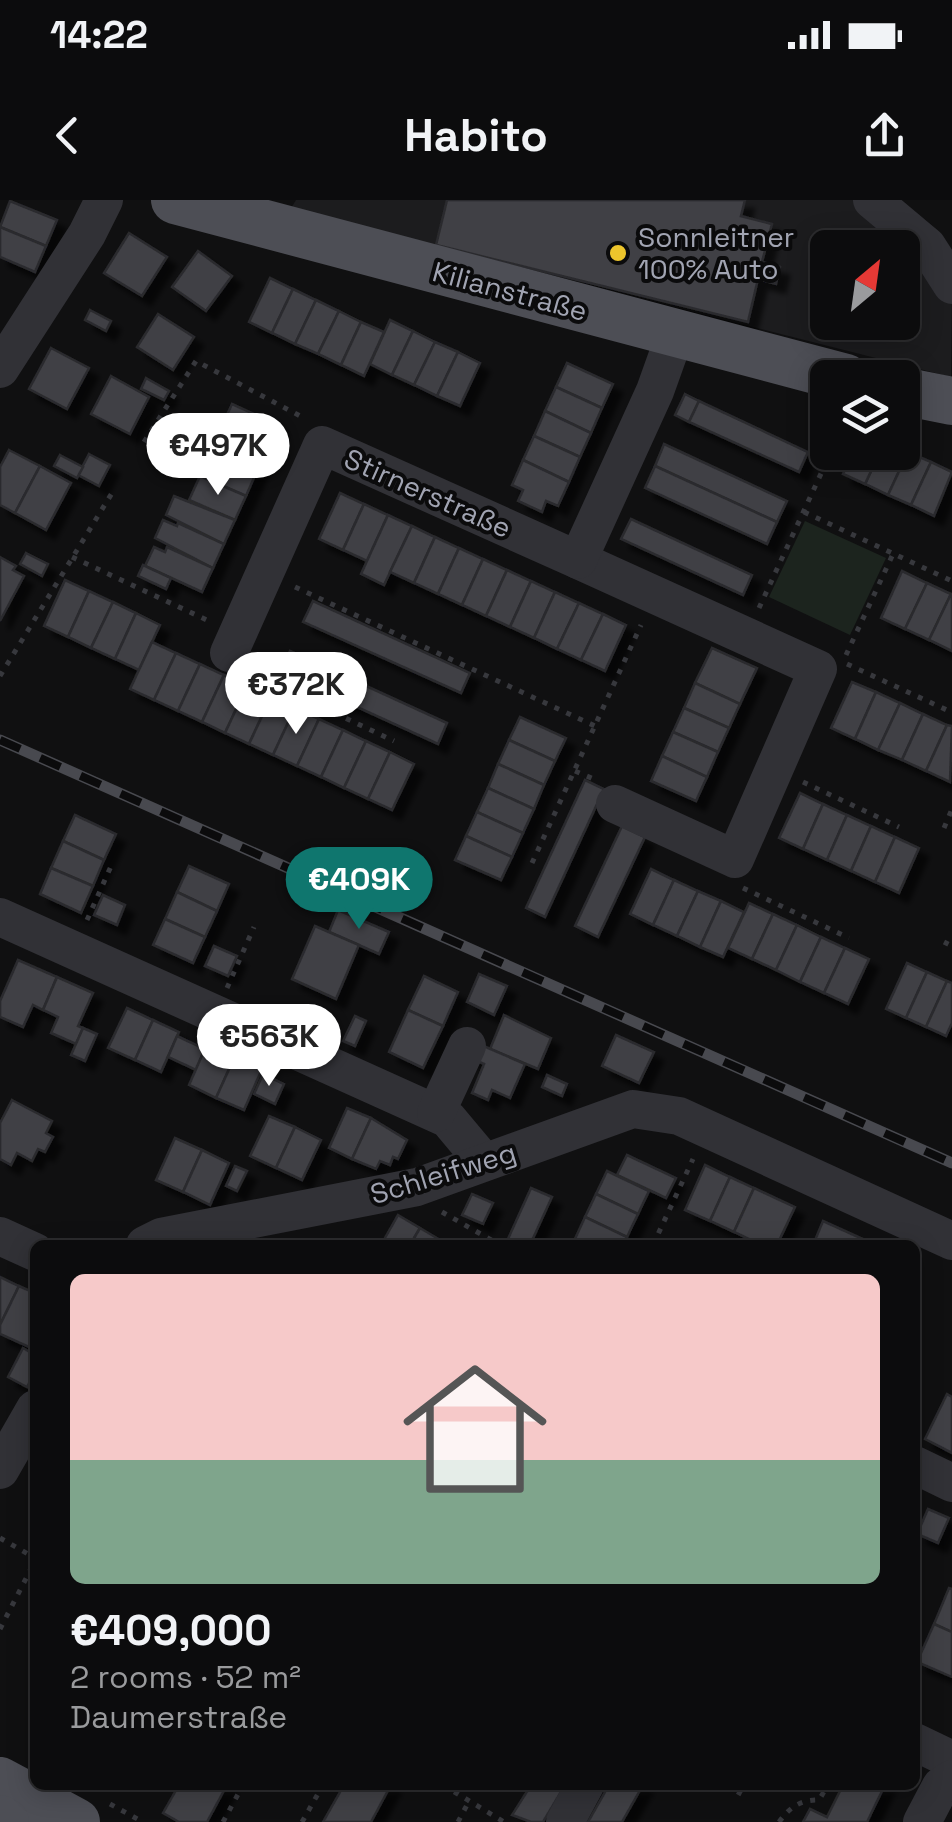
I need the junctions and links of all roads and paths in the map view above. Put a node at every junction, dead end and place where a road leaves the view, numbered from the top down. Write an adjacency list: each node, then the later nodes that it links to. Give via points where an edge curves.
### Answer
1 (104, 200): 6 (street)
2 (174, 200): 5 (main road, Kilianstraße)
3 (872, 200): 4 (street, via 927,246)
4 (952, 285)
5 (676, 335): 7 (main road, Kilianstraße); 17 (street)
6 (0, 369)
7 (810, 369)
8 (920, 395): 9 (main road)
9 (952, 401)
10 (144, 442): 11 (path, via 196,361 302,415)
11 (322, 446): 17 (street, Stirnerstraße); 18 (street, Stirnerstraße)
12 (823, 470): 14 (path)
13 (112, 493): 16 (path)
14 (804, 512): 15 (path); 21 (path)
15 (893, 554): 19 (path); 24 (path, via 842,662)
16 (72, 557): 22 (path); 23 (path)
17 (578, 560): 20 (street, Stirnerstraße)
18 (265, 573): 22 (street, Stirnerstraße); 25 (path)
19 (952, 581)
20 (654, 595): 21 (street, Stirnerstraße); 25 (path)
21 (746, 636): 27 (street, Stirnerstraße, via 818,669)
22 (233, 643): 26 (path, via 225,661)
23 (0, 676)
24 (949, 711)
25 (595, 726): 33 (path)
26 (394, 740)
27 (775, 768): 30 (path); 32 (street, Stirnerstraße)
28 (615, 804): 32 (street)
29 (952, 810): 31 (path)
30 (899, 827)
31 (944, 828)
32 (735, 859): 37 (path, via 726,880)
33 (532, 863)
34 (112, 864): 40 (path)
35 (0, 917): 40 (street)
36 (254, 926): 41 (path)
37 (849, 938)
38 (944, 942): 39 (path)
39 (952, 946)
40 (73, 950): 41 (street)
41 (215, 1014): 43 (street)
42 (467, 1046): 43 (street)
43 (436, 1113): 45 (street)
44 (693, 1122): 45 (street, Schleifweg, via 633,1109); 50 (path); 51 (street, Schleifweg)
45 (484, 1162): 46 (street, Schleifweg)
46 (417, 1187): 48 (street, Schleifweg); 49 (path, via 445,1214)
47 (0, 1236): 52 (street)
48 (155, 1240)
49 (491, 1240)
50 (655, 1240)
51 (952, 1241)
52 (30, 1250)
53 (30, 1418): 55 (street)
54 (920, 1467): 56 (street)
55 (0, 1470)
56 (952, 1482)
57 (0, 1538): 58 (path)
58 (30, 1557)
59 (30, 1570): 60 (path)
60 (0, 1629)
61 (920, 1744): 62 (street)
62 (952, 1760)
63 (952, 1779): 80 (street, via 941,1786)
64 (0, 1781): 73 (main road)
65 (240, 1790): 74 (path)
66 (320, 1790): 75 (path)
67 (452, 1790): 72 (path)
68 (582, 1790): 78 (street)
69 (735, 1790): 71 (path)
70 (825, 1790): 79 (path)
71 (746, 1796)
72 (469, 1800): 76 (path); 77 (path)
73 (76, 1822)
74 (223, 1822)
75 (302, 1822)
76 (458, 1822)
77 (504, 1822)
78 (564, 1822)
79 (779, 1822)
80 (922, 1822)

